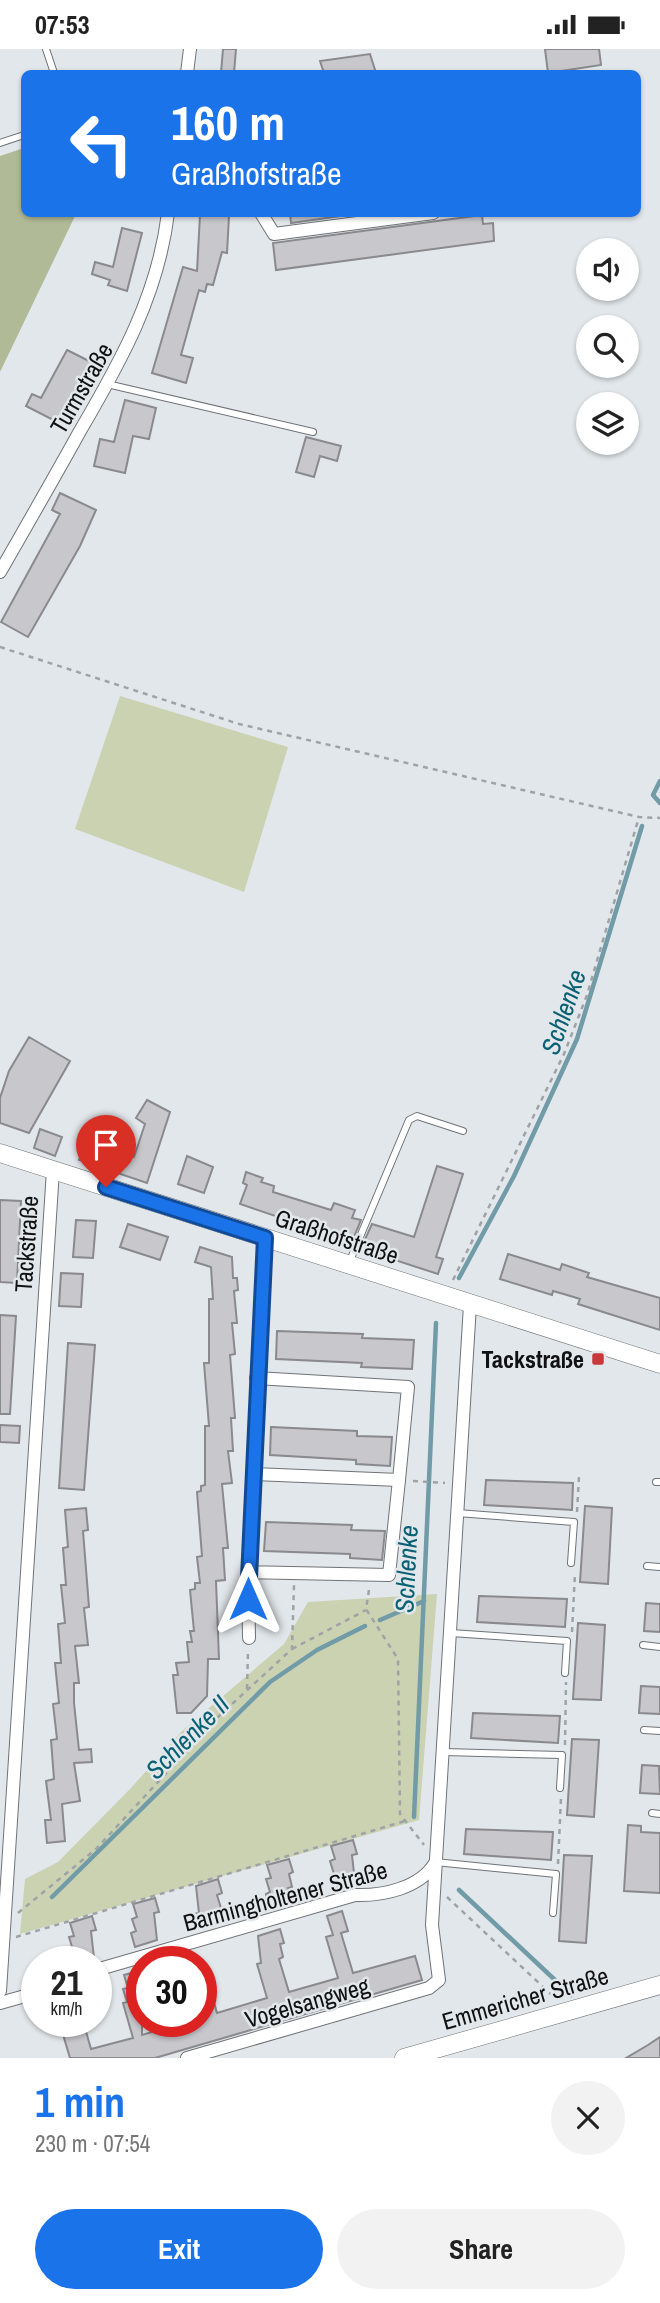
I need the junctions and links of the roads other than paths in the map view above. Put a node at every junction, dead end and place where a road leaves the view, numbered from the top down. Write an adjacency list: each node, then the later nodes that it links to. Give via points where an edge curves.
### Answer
1 (46, 49): 3 (lane)
2 (190, 49): 4 (street)
3 (53, 70)
4 (187, 70)
5 (21, 136): 6 (lane)
6 (0, 143)
7 (168, 217): 10 (street, Turmstraße, via 164,250 150,296)
8 (262, 217): 9 (street, via 274,234)
9 (403, 217)
10 (107, 384): 11 (lane); 12 (street, Turmstraße)
11 (313, 432)
12 (0, 572)
13 (463, 1131): 17 (lane, via 417,1116 409,1120)
14 (0, 1153): 15 (street, Graßhofstraße)
15 (53, 1170): 16 (street, Graßhofstraße); 43 (street, Tackstraße)
16 (265, 1238): 17 (street, Graßhofstraße); 20 (street)
17 (348, 1265): 18 (street, Graßhofstraße)
18 (470, 1305): 19 (street, Graßhofstraße); 23 (street)
19 (660, 1364)
20 (256, 1378): 21 (street); 22 (street, via 408,1387)
21 (252, 1473): 22 (street); 27 (street)
22 (405, 1480): 27 (street, via 389,1575)
23 (457, 1513): 24 (lane, via 574,1522); 28 (street)
24 (571, 1563)
25 (647, 1566): 26 (lane)
26 (660, 1567)
27 (248, 1572): 29 (street)
28 (451, 1633): 32 (lane, via 567,1641); 35 (street)
29 (249, 1638)
30 (643, 1645): 31 (lane)
31 (660, 1647)
32 (565, 1673)
33 (644, 1730): 34 (lane)
34 (660, 1731)
35 (444, 1752): 36 (lane, via 562,1755); 39 (street)
36 (560, 1788)
37 (652, 1813): 38 (lane)
38 (660, 1814)
39 (436, 1861): 40 (lane, via 556,1874); 41 (street, Barmingholtener Straße, via 416,1883 355,1895); 46 (street, Vogelsangweg, via 432,1925 440,1976 437,1984)
40 (553, 1913)
41 (112, 1965)
42 (660, 1985): 47 (street, Emmericher Straße)
43 (0, 1991)
44 (21, 1997): 45 (street)
45 (0, 2003)
46 (187, 2058)
47 (404, 2058)

